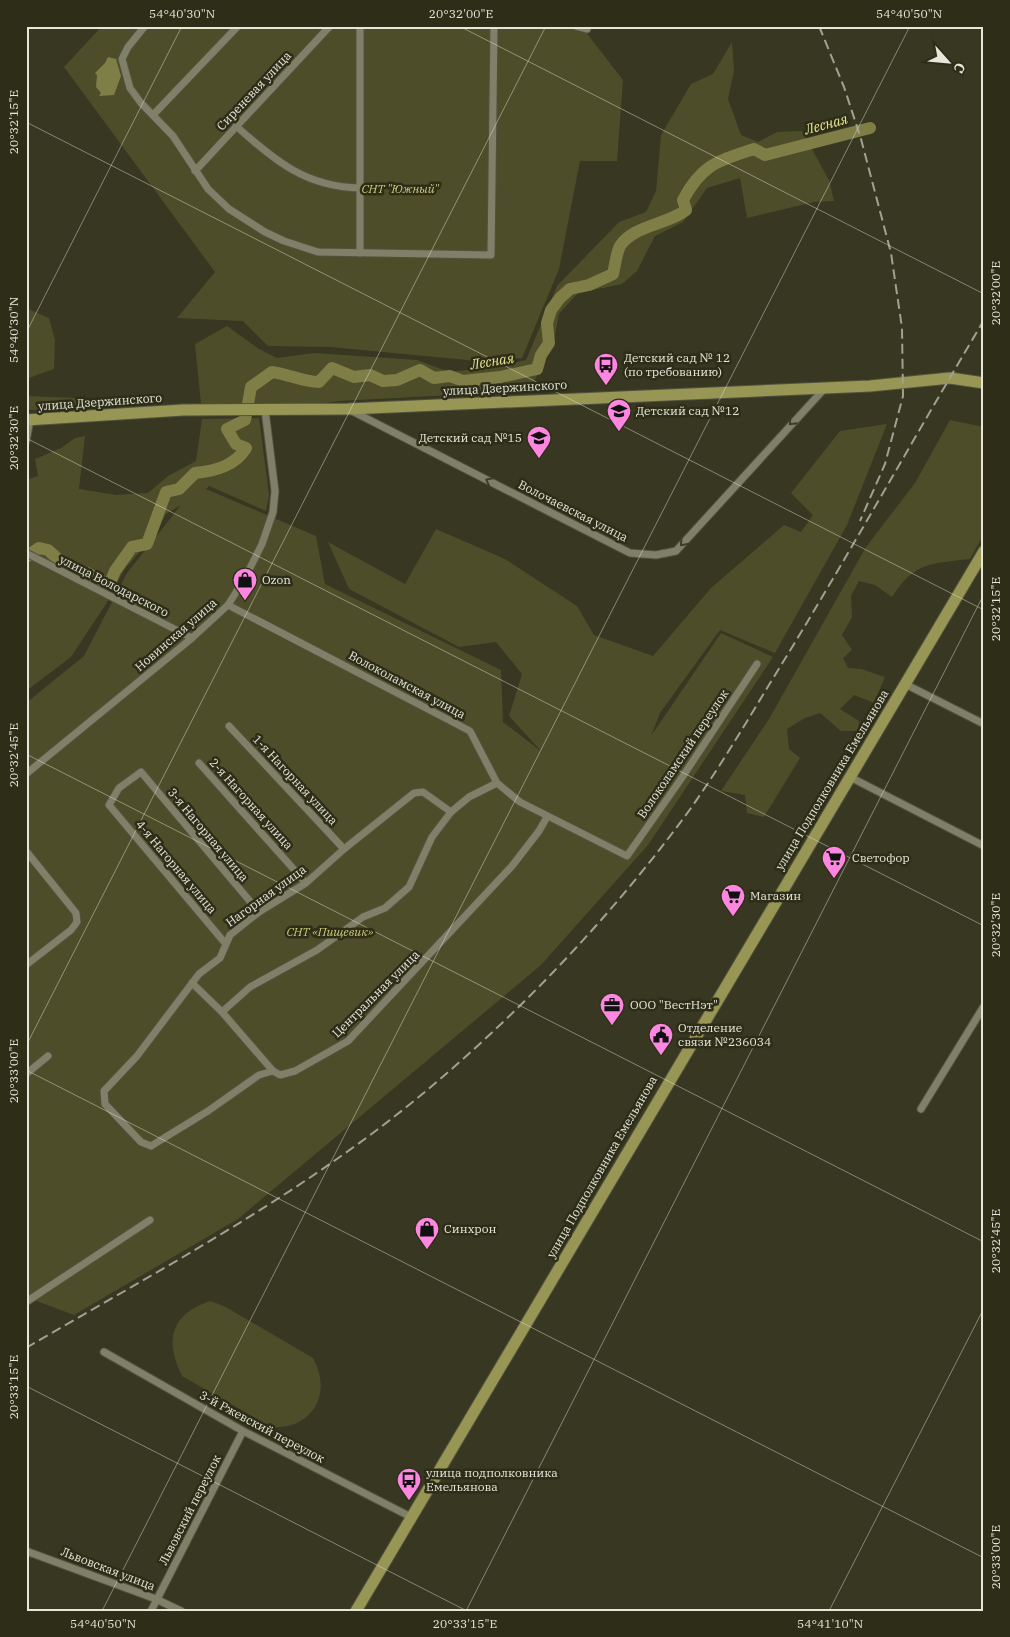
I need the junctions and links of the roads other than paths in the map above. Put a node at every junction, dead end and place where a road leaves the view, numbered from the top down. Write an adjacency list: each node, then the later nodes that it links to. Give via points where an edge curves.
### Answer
1 (145, 26): 8 (street, via 122,59 130,88)
2 (238, 26): 8 (street)
3 (330, 26): 9 (street, Сиреневая улица)
4 (360, 26): 11 (street)
5 (494, 26): 12 (street, via 491,254)
6 (576, 26): 7 (street)
7 (587, 29)
8 (153, 115): 10 (street, via 173,136)
9 (236, 126): 10 (street, Сиреневая улица); 11 (street, via 270,157 298,172 329,185)
10 (194, 171): 12 (street, via 229,209 265,232 318,252)
11 (360, 188): 12 (street)
12 (360, 253)
13 (984, 383): 14 (main road, улица Дзержинского, via 950,378)
14 (825, 387): 15 (main road, улица Дзержинского); 15 (street, Волочаевская улица, one-way to 15, via 676,550 656,555 630,553)
15 (348, 409): 16 (main road, улица Дзержинского)
16 (265, 410): 17 (main road, улица Дзержинского, via 183,410); 21 (street, Новинская улица, via 275,492 273,512 254,561)
17 (28, 420): 18 (street)
18 (26, 441)
19 (984, 550): 24 (main road, улица Подполковника Емельянова)
20 (30, 555): 22 (street, улица Володарского)
21 (228, 605): 22 (street, Новинская улица); 31 (street, Волоколамская улица, via 470,731)
22 (192, 638): 29 (street, Новинская улица)
23 (757, 664): 37 (street, Волоколамский переулок)
24 (905, 684): 25 (street); 30 (main road, улица Подполковника Емельянова)
25 (984, 724)
26 (229, 726): 35 (street, 1-я Нагорная улица)
27 (199, 763): 38 (street, 2-я Нагорная улица)
28 (141, 772): 39 (street, 3-я Нагорная улица); 40 (street, 4-я Нагорная улица, via 119,788 109,805)
29 (26, 774)
30 (850, 777): 34 (street); 54 (main road, улица Подполковника Емельянова)
31 (497, 783): 32 (street, via 470,797); 33 (street, Волоколамская улица, via 520,802)
32 (451, 812): 35 (street, Нагорная улица, via 423,792 414,793); 44 (street, via 432,837 409,887 385,908 250,987)
33 (547, 817): 37 (street, Волоколамская улица); 46 (street, Центральная улица, via 512,866 348,1041 295,1071 280,1075)
34 (984, 846)
35 (344, 849): 38 (street, Нагорная улица)
36 (26, 851): 41 (street, via 76,913 77,922)
37 (627, 856)
38 (306, 883): 39 (street, Нагорная улица)
39 (259, 912): 40 (street, Нагорная улица, via 230,935)
40 (225, 944): 42 (street, Нагорная улица, via 220,958)
41 (26, 966)
42 (192, 983): 44 (street); 49 (street, Нагорная улица, via 137,1056 104,1091 105,1104 141,1142)
43 (984, 1006): 48 (street)
44 (222, 1012): 46 (street)
45 (48, 1056): 47 (street)
46 (273, 1070): 49 (street, Центральная улица, via 259,1075)
47 (26, 1074)
48 (921, 1109)
49 (156, 1145)
50 (150, 1220): 51 (street)
51 (26, 1302)
52 (104, 1352): 53 (street, 3-й Ржевский переулок)
53 (243, 1431): 54 (street, 3-й Ржевский переулок); 56 (street, Львовский переулок)
54 (411, 1517): 59 (main road, улица Подполковника Емельянова)
55 (26, 1551): 56 (street, Львовская улица)
56 (156, 1599): 57 (street, Львовский переулок); 58 (street, Львовская улица)
57 (151, 1611)
58 (181, 1611)
59 (356, 1611)

